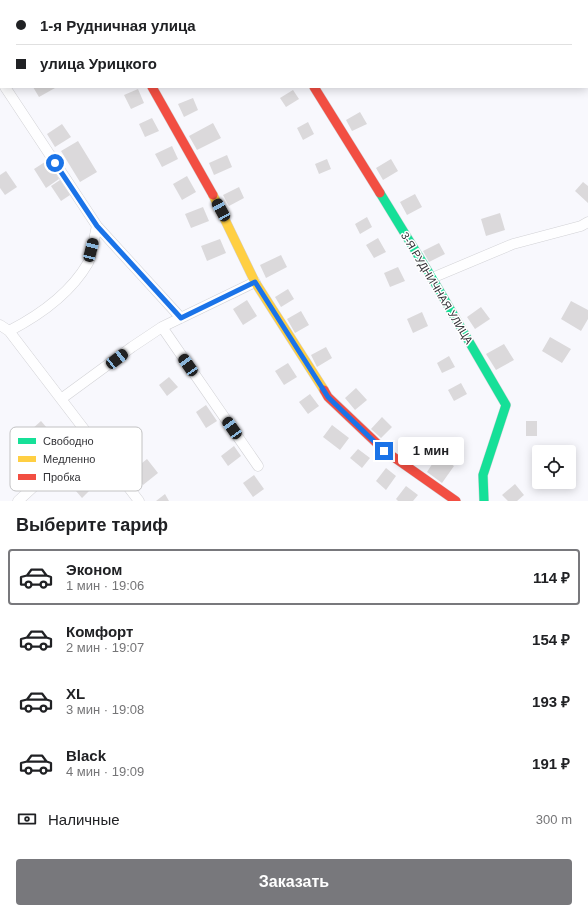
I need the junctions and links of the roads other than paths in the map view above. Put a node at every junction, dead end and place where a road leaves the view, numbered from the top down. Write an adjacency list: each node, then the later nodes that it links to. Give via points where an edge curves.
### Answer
1 (6, 88): 5 (street)
2 (153, 88): 7 (street, via 221,210)
3 (315, 88): 6 (street, 3-Я РУДНИЧНАЯ УЛИЦА)
4 (588, 222): 6 (street, via 513,244)
5 (97, 226): 8 (street); 11 (street, via 88,262 61,297 32,320)
6 (432, 278): 20 (street, 3-Я РУДНИЧНАЯ УЛИЦА, via 506,405 483,475)
7 (255, 282): 8 (street); 19 (street, via 328,397 384,451)
8 (181, 318): 10 (street)
9 (0, 325): 11 (street)
10 (162, 327): 12 (street); 14 (street)
11 (9, 331): 12 (street)
12 (61, 399): 13 (street)
13 (82, 427)
14 (258, 466)
15 (30, 491): 17 (street)
16 (131, 491): 18 (street)
17 (18, 501)
18 (139, 501)
19 (456, 501)
20 (484, 501)

